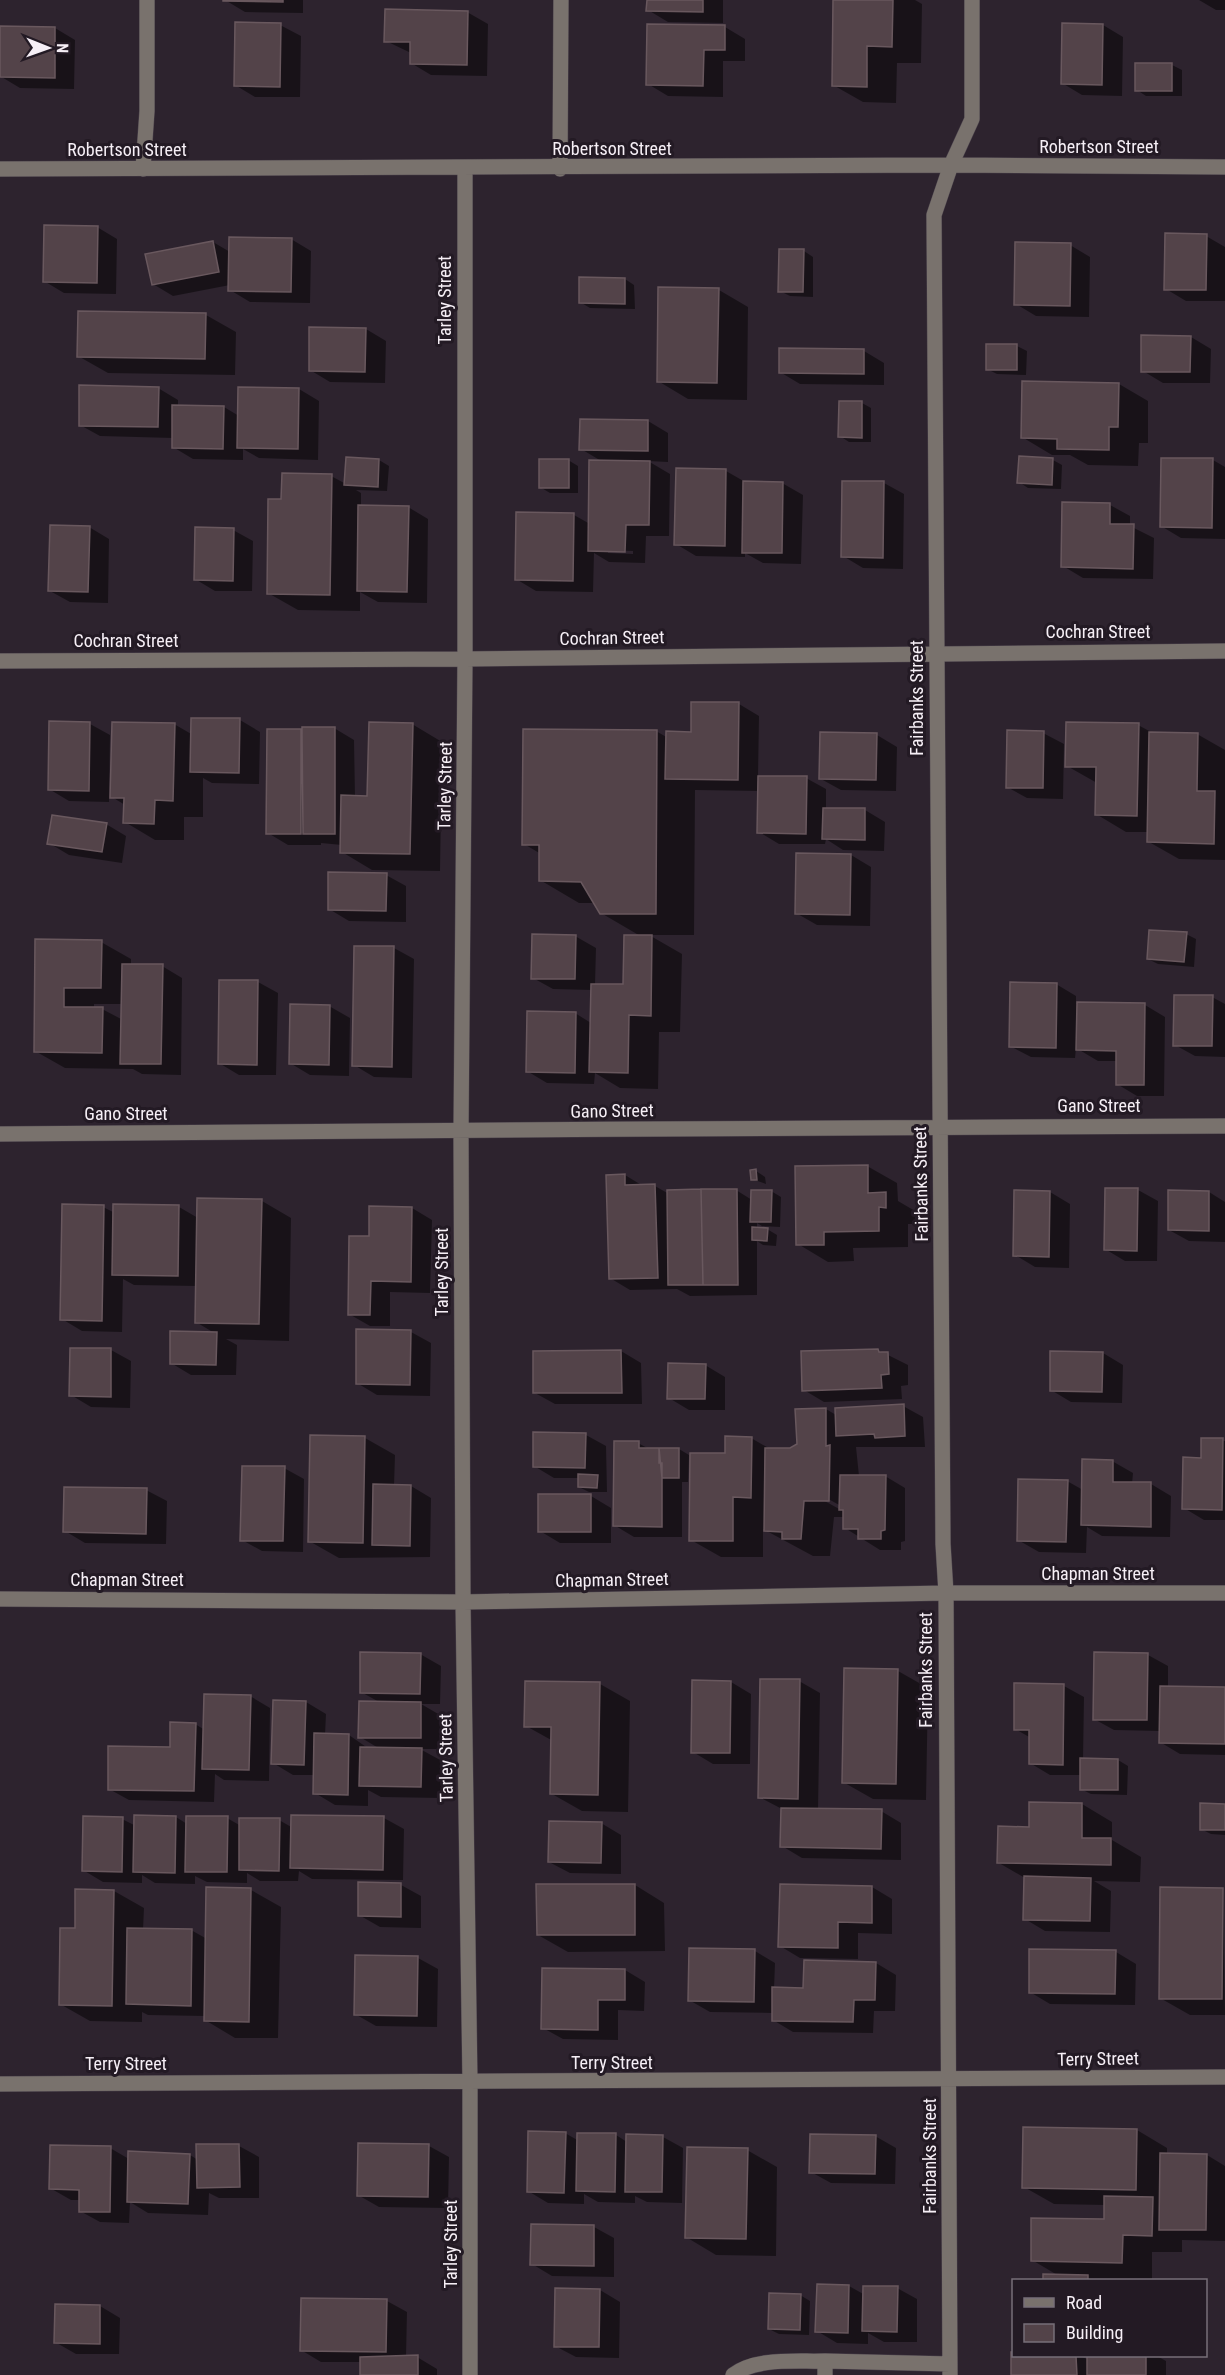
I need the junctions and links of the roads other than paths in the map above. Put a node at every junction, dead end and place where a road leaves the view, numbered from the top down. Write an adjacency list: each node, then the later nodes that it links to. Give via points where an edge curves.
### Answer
1 (147, 0): 7 (street)
2 (561, 0): 9 (street)
3 (972, 0): 4 (street, Fairbanks Street, via 972,118)
4 (951, 165): 5 (street, Robertson Street); 9 (street, Robertson Street); 11 (street, Fairbanks Street, via 934,215)
5 (1225, 167)
6 (0, 169): 7 (street, Robertson Street)
7 (143, 169): 8 (street, Robertson Street)
8 (465, 169): 9 (street, Robertson Street); 12 (street, Tarley Street)
9 (560, 169)
10 (1225, 651): 11 (street, Cochran Street)
11 (936, 652): 12 (street, Cochran Street); 14 (street, Fairbanks Street)
12 (465, 659): 13 (street, Cochran Street); 16 (street, Tarley Street)
13 (0, 661)
14 (940, 1125): 15 (street, Gano Street); 16 (street, Gano Street); 18 (street, Fairbanks Street)
15 (1225, 1126)
16 (460, 1133): 17 (street, Gano Street); 21 (street, Tarley Street)
17 (0, 1134)
18 (946, 1593): 19 (street, Chapman Street); 21 (street, Chapman Street); 23 (street, Fairbanks Street)
19 (1225, 1593)
20 (0, 1599): 21 (street, Chapman Street)
21 (463, 1602): 24 (street, Tarley Street)
22 (1225, 2077): 23 (street, Terry Street)
23 (949, 2080): 24 (street, Terry Street); 27 (street, Fairbanks Street)
24 (470, 2083): 25 (street, Terry Street); 28 (street, Tarley Street)
25 (0, 2084)
26 (825, 2368): 27 (street); 29 (street, via 765,2364)
27 (950, 2369)
28 (470, 2375)
29 (733, 2375)

